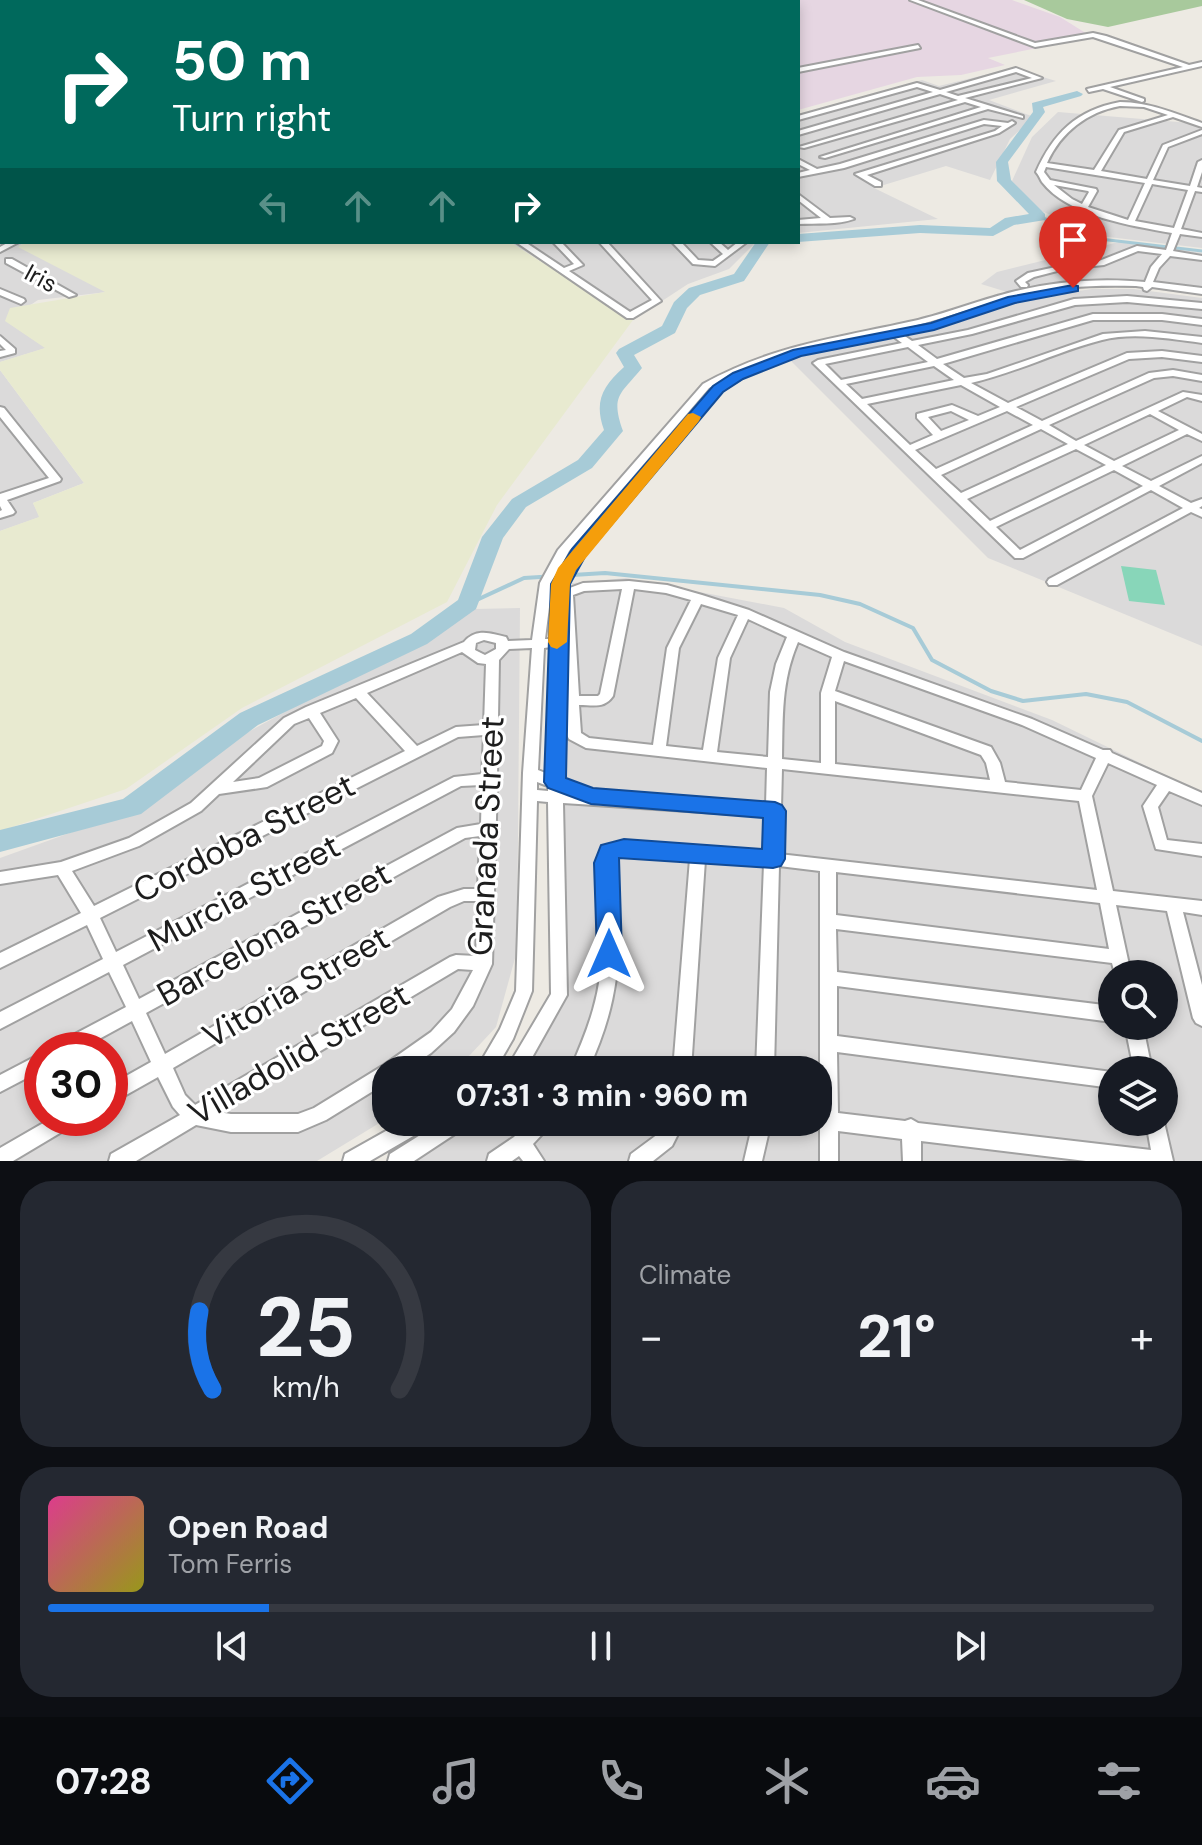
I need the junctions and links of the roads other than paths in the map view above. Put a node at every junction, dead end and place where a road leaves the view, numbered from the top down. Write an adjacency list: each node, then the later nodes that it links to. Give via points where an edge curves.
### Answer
1 (913, 0): 4 (street, via 1035,45 1093,35)
2 (918, 47): 5 (street)
3 (1202, 64): 4 (street)
4 (1189, 67): 6 (street)
5 (800, 70)
6 (1104, 87): 7 (street); 13 (street)
7 (1089, 90)
8 (938, 91): 9 (street); 9 (street, via 1016,70 1039,78); 12 (street, via 917,85); 15 (street)
9 (962, 99): 10 (street); 17 (street)
10 (987, 107): 14 (street, via 1024,115); 18 (street)
11 (1173, 115): 13 (street); 21 (street, via 1133,104 1095,112 1069,124); 24 (street, via 1121,131)
12 (800, 117)
13 (1202, 123)
14 (1009, 125): 22 (street, via 984,122); 26 (street)
15 (800, 132)
16 (1202, 132): 29 (street, via 1165,146)
17 (800, 146): 18 (street)
18 (823, 157): 22 (street)
19 (800, 162): 23 (street)
20 (1202, 162): 27 (street)
21 (1042, 164): 24 (street); 28 (street)
22 (841, 166): 23 (street); 26 (street)
23 (818, 172): 25 (street)
24 (1096, 173): 29 (street)
25 (800, 175)
26 (860, 175): 30 (street)
27 (1199, 176): 31 (street)
28 (1045, 181): 34 (street); 34 (street, via 1093,191)
29 (1150, 182): 31 (street); 38 (street)
30 (878, 184)
31 (1191, 188): 32 (street); 39 (street)
32 (1202, 190)
33 (800, 198): 36 (street)
34 (1084, 207): 38 (street)
35 (850, 219): 36 (street)
36 (829, 221): 37 (street)
37 (800, 222)
38 (1131, 222): 39 (street)
39 (1176, 231): 40 (street); 49 (street)
40 (1202, 235)
41 (523, 244): 52 (street)
42 (559, 244): 52 (street, via 579,265)
43 (605, 244): 52 (street, via 657,301 630,316)
44 (678, 244): 48 (street, via 696,262 715,264)
45 (716, 244): 48 (street)
46 (740, 244): 48 (street)
47 (2, 248): 51 (street)
48 (728, 254)
49 (1167, 256): 50 (street); 53 (street); 54 (street); 55 (street, via 1127,250 1101,263 1031,275 1020,281)
50 (1202, 258)
51 (4, 263): 59 (street, Iris)
52 (563, 271)
53 (1153, 271): 54 (street); 56 (street)
54 (1164, 273): 56 (street)
55 (1024, 285)
56 (1153, 287): 58 (street); 63 (street, via 1050,291 961,319)
57 (0, 292): 60 (street)
58 (1202, 293)
59 (72, 295)
60 (21, 301)
61 (1202, 306): 66 (street, via 1127,299 1074,302)
62 (1202, 322): 69 (street, via 1093,317)
63 (892, 332): 66 (street); 99 (street, via 779,358 718,389 567,568); 101 (street, via 773,352 706,386 564,550 546,583)
64 (0, 339): 67 (street, via 12,351)
65 (1202, 340): 71 (street, via 1145,334 1103,337 1024,366)
66 (910, 345): 69 (street); 72 (street, via 818,363)
67 (0, 354)
68 (1202, 359): 75 (street, via 1127,356)
69 (935, 363): 71 (street); 72 (street)
70 (1202, 378): 79 (street, via 1152,375)
71 (961, 381): 74 (street); 75 (street)
72 (838, 383): 74 (street)
73 (1202, 398): 77 (street, via 1186,394)
74 (859, 403): 84 (street)
75 (1008, 408): 78 (street); 79 (street)
76 (0, 410): 89 (street, via 56,479)
77 (1151, 411): 80 (street); 83 (street)
78 (978, 420): 81 (street); 81 (street, via 952,408 921,416)
79 (1043, 427): 83 (street); 87 (street)
80 (1187, 430): 82 (street); 86 (street)
81 (940, 436): 84 (street)
82 (1202, 438)
83 (1077, 446): 86 (street); 90 (street)
84 (909, 449): 87 (street)
85 (1202, 459): 88 (street)
86 (1112, 465): 88 (street); 93 (street)
87 (934, 474): 90 (street)
88 (1151, 486): 91 (street); 93 (street, via 1019,555)
89 (0, 497): 92 (street)
90 (960, 498): 93 (street)
91 (1198, 508): 94 (street)
92 (4, 513)
93 (989, 526)
94 (1053, 582)
95 (629, 585): 96 (street); 106 (street, via 606,696 601,701); 106 (street, via 567,593)
96 (698, 598): 97 (street); 109 (street, via 673,648)
97 (745, 613): 98 (street); 112 (street, via 724,658)
98 (794, 636): 103 (street); 113 (street, via 777,692)
99 (557, 643): 101 (street); 120 (street)
100 (467, 645): 102 (street, via 474,657); 102 (street, via 483,635 497,637); 104 (street)
101 (538, 645): 102 (street); 115 (street)
102 (499, 652): 108 (street, Granada Street)
103 (839, 655): 105 (street); 111 (street)
104 (357, 690): 107 (street); 110 (street)
105 (828, 693): 114 (street); 118 (street, via 986,751)
106 (571, 700): 109 (street, via 574,735 586,743)
107 (311, 710): 119 (street, via 276,729); 119 (street, via 331,741 327,749 262,783)
108 (492, 730): 110 (street, Cordoba Street, via 456,732); 116 (street, Granada Street)
109 (659, 749): 112 (street)
110 (414, 752): 136 (street, Cordoba Street)
111 (1105, 754): 117 (street); 122 (street)
112 (709, 756): 113 (street)
113 (777, 763): 114 (street); 124 (street)
114 (828, 767): 118 (street)
115 (530, 773): 120 (street); 121 (street)
116 (491, 779): 125 (street, Granada Street); 140 (street, Murcia Street, via 459,781)
117 (1167, 783): 123 (street); 126 (street, via 1150,806 1161,845)
118 (998, 785): 122 (street)
119 (219, 789): 130 (street, via 176,821)
120 (556, 790): 121 (street); 124 (street); 152 (street, via 559,995)
121 (530, 795): 151 (street, via 524,991)
122 (1085, 796): 133 (street)
123 (1202, 799)
124 (775, 811): 128 (street)
125 (489, 829): 132 (street, Granada Street); 144 (street, Barcelona Street, via 462,832)
126 (1202, 850)
127 (698, 854): 128 (street); 153 (street, via 609,851 608,1004); 154 (street)
128 (773, 859): 129 (street); 155 (street)
129 (828, 865): 133 (street); 137 (street)
130 (62, 868): 131 (street); 136 (street)
131 (0, 878)
132 (487, 895): 142 (street, Granada Street); 157 (street, Vitoria Street, via 444,902)
133 (1107, 897): 134 (street); 138 (street)
134 (1173, 904): 135 (street); 146 (street)
135 (1202, 908)
136 (91, 916): 139 (street, Cordoba Street); 140 (street)
137 (828, 921): 141 (street); 143 (street)
138 (1120, 960)
139 (0, 961)
140 (112, 961): 144 (street); 147 (street, Murcia Street)
141 (1098, 962)
142 (484, 964): 150 (street, Granada Street, via 455,1023); 163 (street, Villadolid Street, via 456,962)
143 (828, 978): 145 (street); 149 (street)
144 (136, 1010): 148 (street, Barcelona Street); 157 (street)
145 (1098, 1012)
146 (1202, 1018)
147 (0, 1021)
148 (95, 1032)
149 (828, 1043): 156 (street); 159 (street)
150 (413, 1056)
151 (493, 1056)
152 (523, 1056)
153 (585, 1056)
154 (683, 1056)
155 (766, 1056)
156 (827, 1056)
157 (162, 1065): 162 (street, Vitoria Street); 163 (street, via 179,1101)
158 (24, 1071): 161 (street)
159 (1098, 1078)
160 (372, 1082): 163 (street, Granada Street, via 298,1123 231,1123)
161 (0, 1084)
162 (128, 1085)
163 (193, 1116): 177 (street, Villadolid Street)
164 (832, 1122): 165 (street)
165 (911, 1128): 175 (street); 185 (street)
166 (38, 1136): 176 (street)
167 (396, 1136): 178 (street)
168 (435, 1136): 179 (street)
169 (528, 1136): 174 (street)
170 (667, 1136): 182 (street)
171 (759, 1136): 183 (street)
172 (825, 1136): 184 (street)
173 (1158, 1136): 186 (street)
174 (521, 1143): 180 (street); 181 (street)
175 (1087, 1156): 186 (street)
176 (0, 1158)
177 (118, 1161)
178 (352, 1161)
179 (397, 1161)
180 (496, 1161)
181 (535, 1161)
182 (638, 1161)
183 (753, 1161)
184 (829, 1161)
185 (912, 1161)
186 (1163, 1161)

